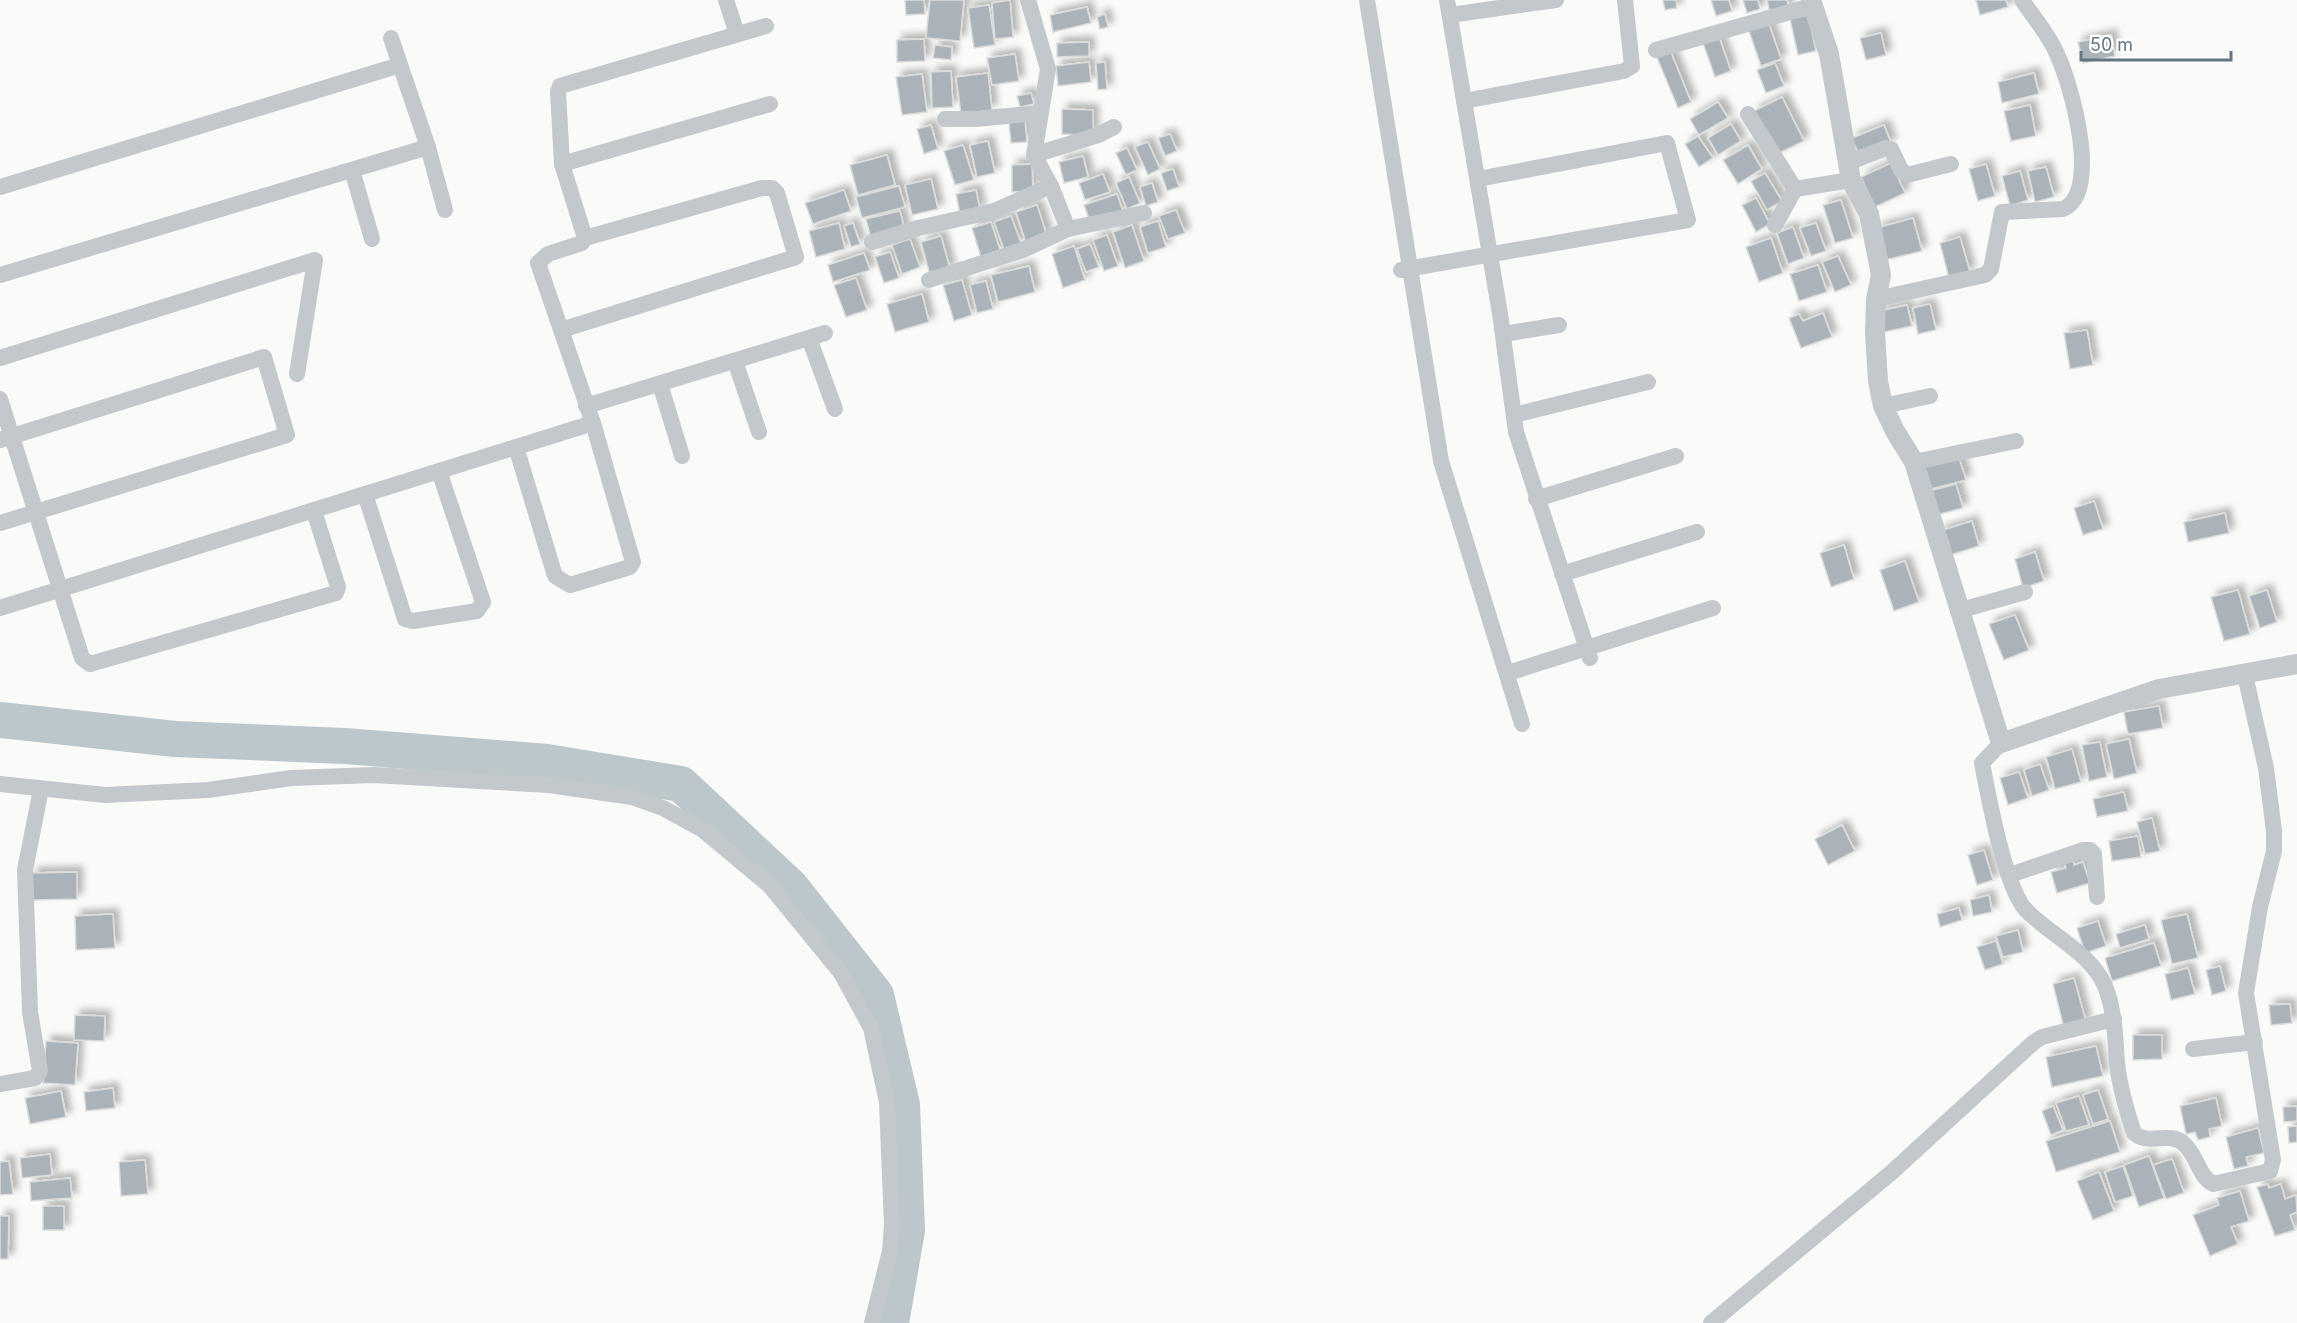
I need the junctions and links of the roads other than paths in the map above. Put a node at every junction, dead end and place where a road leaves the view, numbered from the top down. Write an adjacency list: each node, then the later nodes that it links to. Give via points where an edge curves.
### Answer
1 (726, 0): 10 (street)
2 (1028, 0): 16 (street, via 1048,69)
3 (1367, 0): 38 (street)
4 (1556, 0): 8 (street)
5 (1625, 0): 14 (street, via 1632,66 1624,71)
6 (2022, 0): 41 (street, via 2057,53 2070,92 2083,168 2077,196 2063,209 2002,212 1991,269 1985,275)
7 (1811, 3): 12 (street); 25 (street, via 1829,54)
8 (1448, 8): 14 (street)
9 (766, 26): 10 (street)
10 (737, 34): 22 (street, via 560,87)
11 (391, 38): 13 (street)
12 (1656, 50)
13 (400, 65): 20 (street); 28 (street)
14 (1464, 101): 26 (street)
15 (770, 104): 22 (street)
16 (1040, 113): 18 (street); 21 (street)
17 (1748, 114): 29 (street)
18 (945, 119)
19 (1114, 127): 21 (street)
20 (428, 147): 24 (street); 30 (street)
21 (1034, 155): 27 (street)
22 (562, 164): 34 (street)
23 (1951, 164): 25 (street, via 1907,175 1891,149 1886,148)
24 (352, 170): 35 (street); 39 (street)
25 (1849, 172): 29 (street); 41 (street, via 1872,228 1881,275)
26 (1478, 179): 37 (street); 37 (street, via 1667,143 1688,220)
27 (1051, 186): 33 (street); 36 (street, via 994,211)
28 (0, 187)
29 (1795, 189): 32 (street)
30 (445, 210)
31 (1144, 213): 33 (street)
32 (1774, 225)
33 (1068, 229): 40 (street, via 1012,254)
34 (585, 238): 43 (street, via 582,243 548,254 538,263); 43 (street, via 772,188 796,257)
35 (372, 239)
36 (872, 242)
37 (1491, 256): 38 (street); 44 (street)
38 (1405, 269): 79 (street, via 1441,461)
39 (0, 275)
40 (929, 280)
41 (1876, 299): 53 (street, via 1878,381)
42 (1559, 325): 44 (street)
43 (561, 330): 52 (street)
44 (1503, 334): 55 (street)
45 (0, 358): 47 (street, via 315,260)
46 (735, 361): 49 (street); 54 (street, via 817,336); 57 (street)
47 (297, 374)
48 (1648, 382): 55 (street)
49 (660, 384): 52 (street); 61 (street)
50 (1930, 396): 53 (street)
51 (0, 399): 58 (street)
52 (586, 406): 56 (street)
53 (1883, 406): 63 (street)
54 (835, 409)
55 (1514, 415): 66 (street)
56 (593, 423): 60 (street); 60 (street, via 633,562 630,567 570,585 555,576)
57 (759, 432)
58 (6, 438): 68 (street); 68 (street, via 264,357 287,435)
59 (2016, 441): 63 (street)
60 (516, 447): 64 (street)
61 (682, 456)
62 (1676, 456): 66 (street)
63 (1914, 462): 76 (street)
64 (439, 471): 65 (street); 65 (street, via 483,602 477,611 405,619)
65 (365, 495): 67 (street)
66 (1536, 499): 71 (street)
67 (314, 511): 72 (street); 72 (street, via 338,587 336,593 90,664 82,658)
68 (36, 512): 69 (street); 72 (street)
69 (0, 523)
70 (1697, 532): 71 (street)
71 (1562, 574): 77 (street)
72 (61, 591): 74 (street)
73 (2025, 592): 76 (street)
74 (0, 608)
75 (1713, 608): 77 (street)
76 (1958, 611): 82 (street)
77 (1588, 653): 79 (street)
78 (2297, 664): 80 (street)
79 (1508, 673): 81 (street)
80 (2245, 675): 82 (street, via 2159,689); 88 (street, via 2266,768 2274,842 2246,993)
81 (1522, 724)
82 (2001, 743): 85 (street, via 1982,763 1993,821)
83 (0, 784): 84 (street)
84 (41, 789): 90 (street, via 25,870 30,1012 40,1071 35,1078); 91 (street, via 105,795 208,790 291,778 374,775 549,785 632,797 663,807 703,830 769,885 841,973 871,1028 887,1102 892,1226 890,1251)
85 (2010, 875): 86 (street, via 2083,849 2090,850 2094,854); 87 (street, via 2025,909 2096,970)
86 (2097, 897)
87 (2114, 1019): 88 (street, via 2118,1064 2134,1133 2145,1139 2170,1137 2182,1142 2213,1184 2274,1167); 92 (street, via 2034,1042 1892,1172)
88 (2255, 1042): 89 (street)
89 (2193, 1049)
90 (0, 1084)
91 (872, 1323)
92 (1711, 1323)

